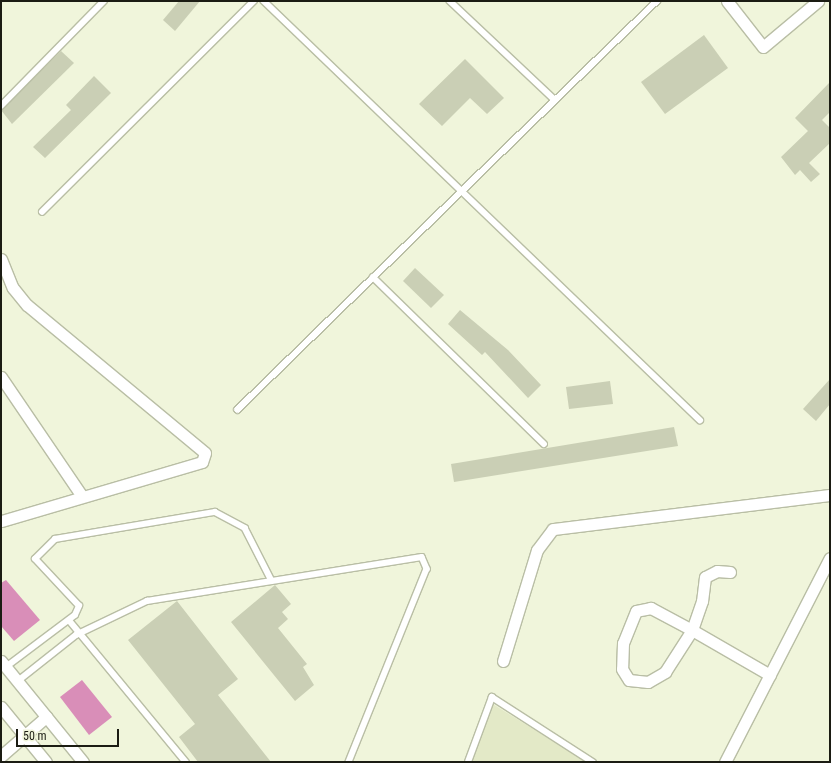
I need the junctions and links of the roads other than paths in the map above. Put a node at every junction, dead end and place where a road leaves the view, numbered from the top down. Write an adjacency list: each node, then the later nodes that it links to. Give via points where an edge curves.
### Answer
1 (104, 1): 9 (lane)
2 (254, 1): 11 (lane)
3 (264, 1): 10 (lane)
4 (450, 1): 8 (lane)
5 (657, 1): 8 (lane)
6 (727, 1): 7 (street, via 763,47)
7 (818, 1)
8 (555, 100): 10 (lane)
9 (1, 106)
10 (461, 191): 13 (lane); 16 (lane)
11 (42, 212)
12 (1, 259): 19 (street, via 14,288 27,305 205,453 202,462)
13 (373, 277): 15 (lane); 17 (lane)
14 (1, 377): 19 (street)
15 (237, 410)
16 (700, 420)
17 (544, 444)
18 (830, 495): 27 (street, via 553,529 537,550)
19 (82, 496): 20 (street)
20 (1, 521)
21 (830, 558): 29 (street)
22 (730, 572): 25 (street, via 717,571 705,577)
23 (272, 581): 24 (lane, via 245,528 215,512 63,538 41,550 35,558 79,606); 26 (lane, via 147,601); 38 (lane, via 422,557 425,559 427,569)
24 (69, 620): 26 (lane); 28 (lane)
25 (692, 630): 25 (street, via 665,672 648,682 629,680 622,669 623,643 636,611 651,608); 29 (street)
26 (79, 634): 30 (lane); 37 (lane)
27 (503, 661)
28 (4, 664): 30 (street)
29 (770, 675): 41 (street)
30 (18, 681): 32 (street)
31 (1, 707): 33 (street)
32 (46, 717): 33 (street); 36 (street)
33 (24, 736): 34 (street); 35 (street)
34 (1, 756)
35 (46, 762)
36 (82, 762)
37 (186, 762)
38 (349, 762)
39 (468, 762): 40 (lane, via 492,696)
40 (593, 762)
41 (725, 762)

